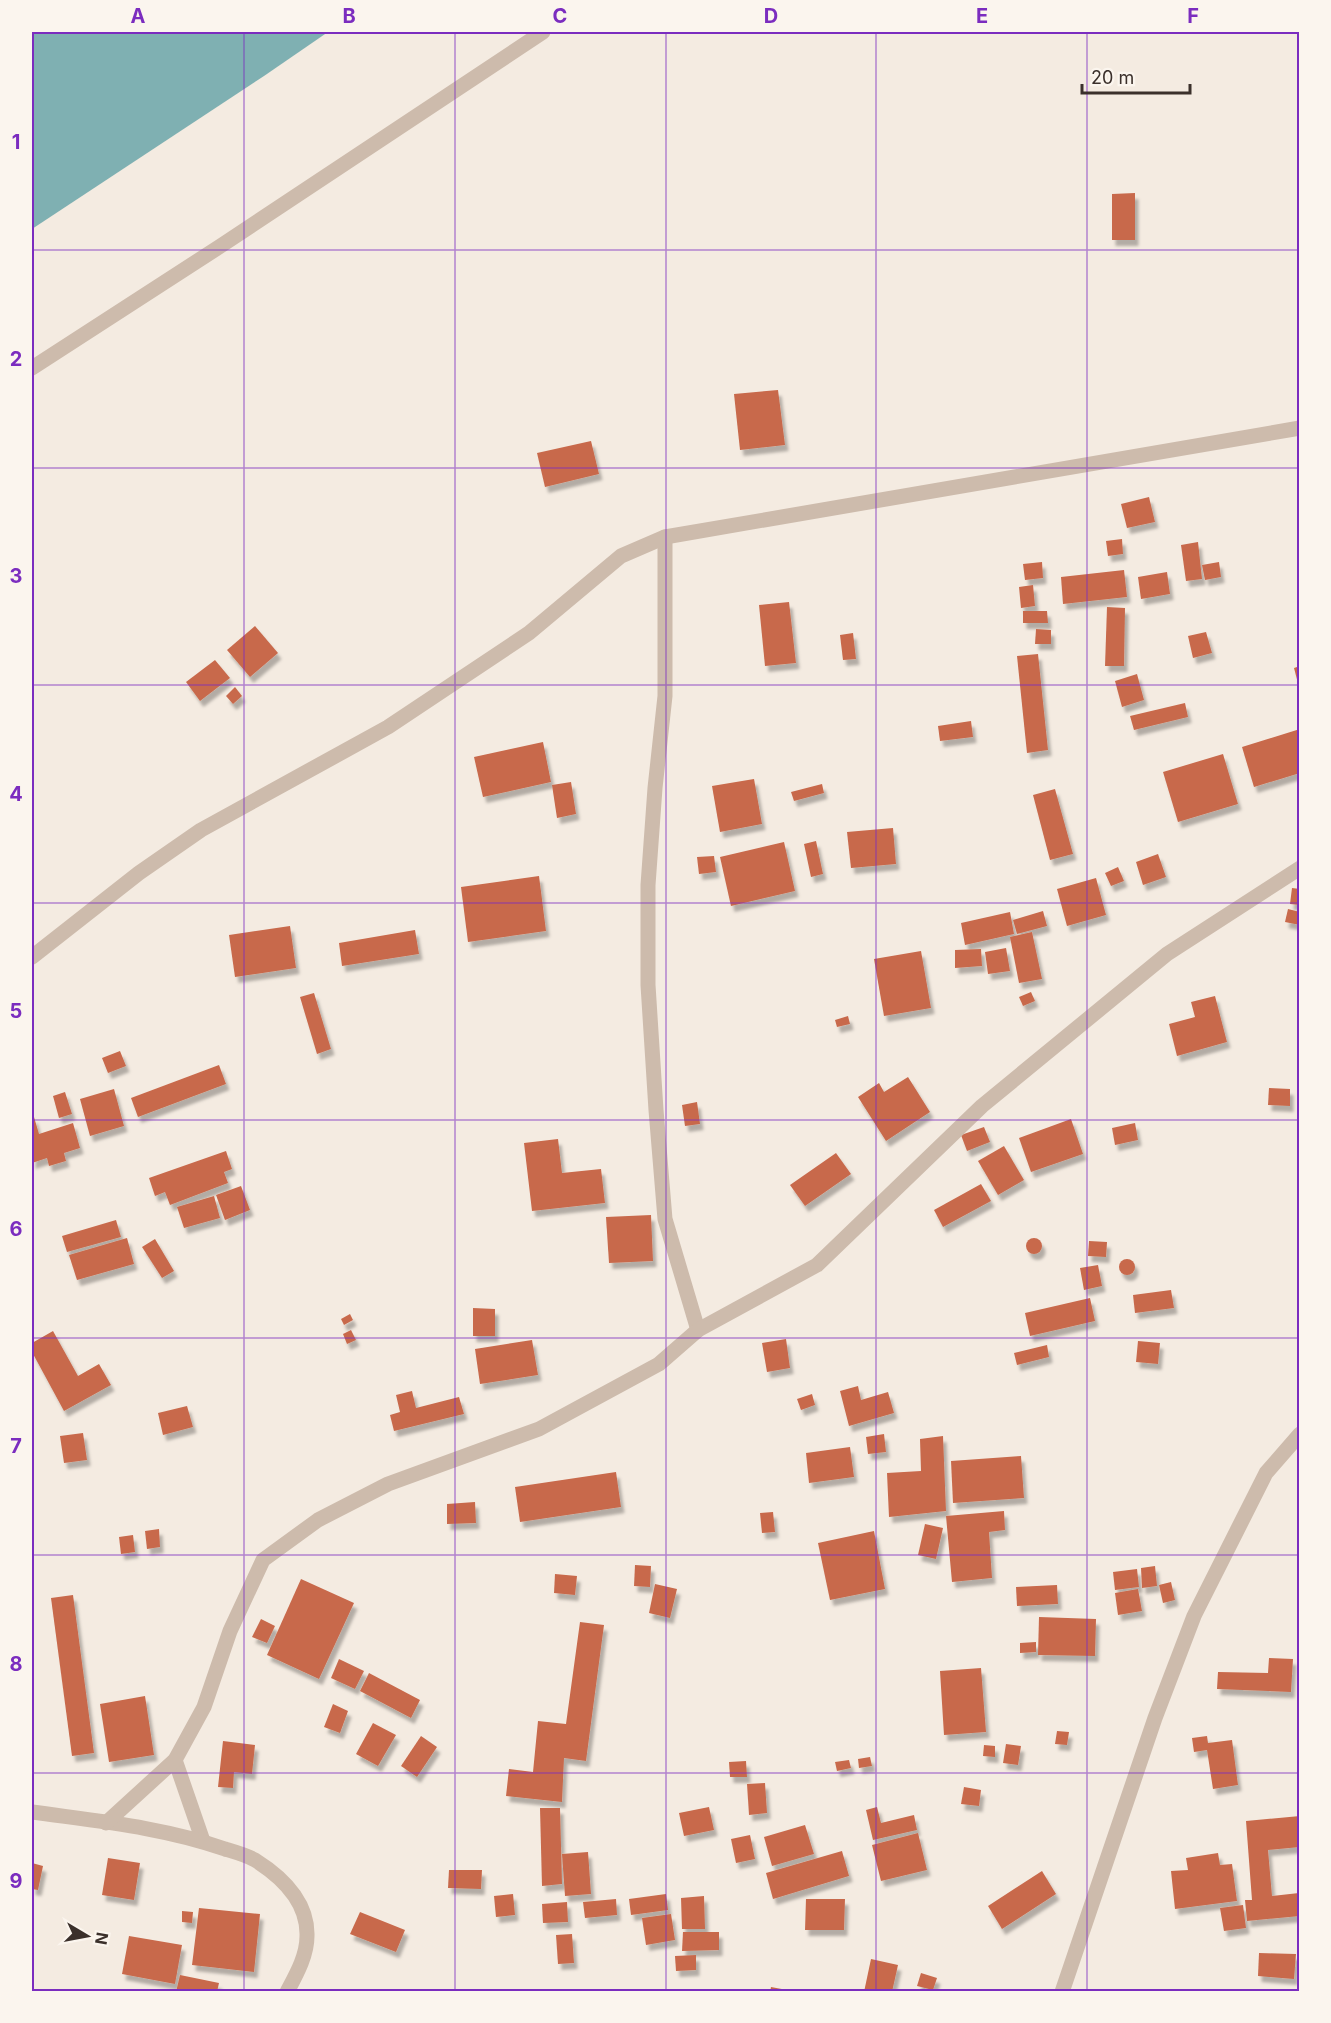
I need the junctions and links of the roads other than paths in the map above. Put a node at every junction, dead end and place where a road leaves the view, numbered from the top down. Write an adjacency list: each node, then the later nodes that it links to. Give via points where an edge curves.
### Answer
1 (543, 32): 2 (street)
2 (32, 368)
3 (1299, 428): 4 (street)
4 (665, 537): 6 (street, via 621,556 529,633 388,727 201,830); 7 (street, via 665,696 648,885 648,986 665,1219)
5 (1299, 868): 7 (street, via 1167,954 982,1106 817,1265)
6 (32, 957)
7 (698, 1330): 9 (street, via 659,1364 538,1429 388,1484 318,1521 263,1560 230,1631 204,1707)
8 (1299, 1434): 14 (street, via 1266,1473 1194,1616 1155,1718)
9 (175, 1760): 11 (street); 12 (street)
10 (32, 1812): 11 (street)
11 (106, 1823): 12 (street)
12 (203, 1841): 13 (street, via 254,1859 283,1881 302,1906 307,1936 299,1969)
13 (287, 1992)
14 (1062, 1992)

